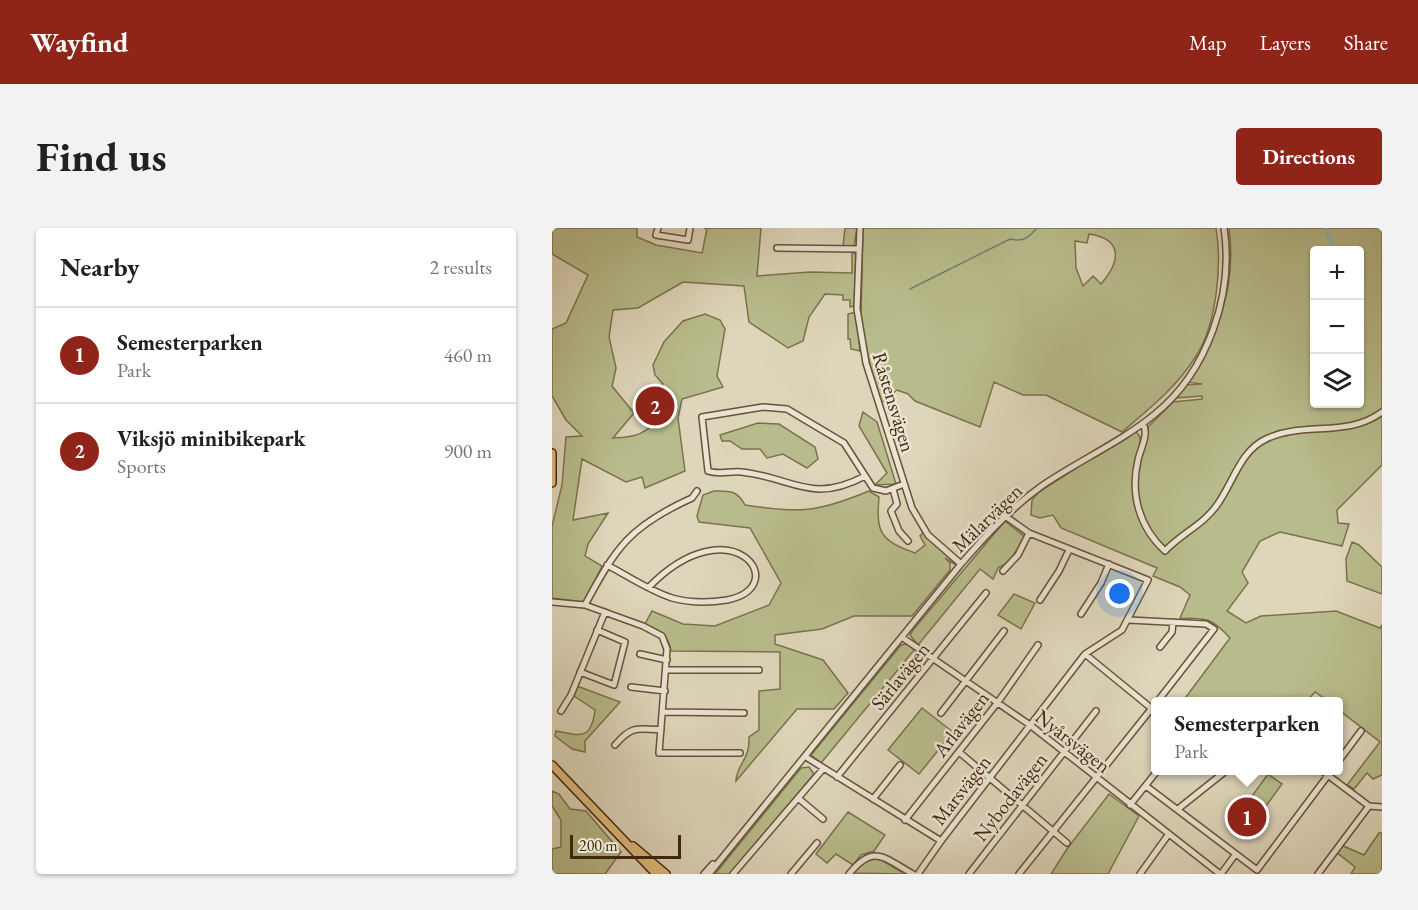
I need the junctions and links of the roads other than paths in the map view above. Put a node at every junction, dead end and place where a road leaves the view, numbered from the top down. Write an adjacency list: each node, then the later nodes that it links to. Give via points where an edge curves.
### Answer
1 (658, 228): 2 (street, via 656,234 688,240)
2 (690, 228)
3 (860, 228): 6 (street, Råstensvägen)
4 (1224, 228): 8 (street, Mälarvägen, via 1222,298 1206,347 1170,400)
5 (777, 248): 6 (street)
6 (859, 249): 12 (street, Råstensvägen, via 857,309 863,352)
7 (1382, 412): 8 (street, via 1364,423 1282,434 1256,444 1215,508 1165,551 1146,528 1136,501 1135,473 1146,431)
8 (1143, 423): 15 (street, Mälarvägen, via 1044,485)
9 (552, 453): 11 (main road)
10 (865, 476): 10 (street, via 844,443 787,410 762,407 702,417 708,469 714,473 740,471 815,490 835,488); 13 (street, via 873,488)
11 (552, 483)
12 (904, 484): 13 (street); 19 (street, Råstensvägen, via 923,528)
13 (893, 489): 17 (street, via 897,504 891,511)
14 (697, 491): 21 (street, via 692,498 640,526 621,543)
15 (1005, 516): 16 (street); 19 (street, Mälarvägen)
16 (1029, 533): 18 (street); 22 (street, via 1018,555)
17 (908, 541)
18 (1069, 550): 20 (street); 25 (street)
19 (961, 564): 34 (street, Mälarvägen)
20 (1109, 564): 29 (street); 30 (street, via 1148,580)
21 (607, 565): 23 (street); 27 (street)
22 (1003, 571)
23 (649, 587): 23 (street, via 670,597 708,602 745,594 755,581 755,573 742,553 701,551 675,563)
24 (986, 593): 39 (street, Särlavägen)
25 (1040, 600)
26 (552, 602): 27 (street)
27 (585, 605): 28 (street)
28 (605, 612): 32 (street); 40 (street, via 662,636)
29 (1081, 614)
30 (1129, 620): 31 (street); 38 (street, via 1118,634)
31 (1173, 622): 36 (street, via 1172,632); 47 (street, via 1209,624 1214,629)
32 (597, 630): 43 (street); 43 (street, via 625,642 614,685)
33 (1004, 631): 44 (street)
34 (903, 638): 39 (street, Nyårsvägen); 64 (street, Mälarvägen)
35 (1038, 645): 48 (street, Arlavägen)
36 (1160, 647)
37 (640, 654): 40 (street)
38 (1085, 654): 49 (street); 56 (street, Marsvägen)
39 (934, 659): 44 (street, Nyårsvägen); 72 (street, Särlavägen)
40 (667, 660): 41 (street)
41 (666, 670): 42 (street); 46 (street)
42 (759, 670)
43 (580, 672): 51 (street)
44 (966, 680): 48 (street, Nyårsvägen); 55 (street)
45 (631, 687): 46 (street)
46 (664, 691): 53 (street)
47 (1160, 697)
48 (998, 702): 56 (street, Nyårsvägen); 60 (street, Arlavägen)
49 (1151, 702)
50 (1151, 708): 74 (street)
51 (561, 711)
52 (1096, 711): 62 (street, Nybodavägen)
53 (663, 712): 54 (street); 57 (street)
54 (744, 712)
55 (941, 713)
56 (1030, 725): 62 (street, Nyårsvägen); 73 (street, Marsvägen)
57 (661, 730): 59 (street, via 627,731); 61 (street, via 659,753)
58 (1361, 731): 63 (street)
59 (615, 746)
60 (958, 752): 73 (street); 84 (street, Arlavägen)
61 (740, 753)
62 (1064, 753): 74 (street, Nyårsvägen); 78 (street, Nybodavägen)
63 (1343, 755)
64 (806, 757): 67 (street); 88 (street, Mälarvägen)
65 (552, 765): 86 (main road)
66 (900, 765): 77 (street)
67 (823, 769): 72 (street); 76 (street)
68 (1155, 775): 75 (street)
69 (1220, 775): 82 (street)
70 (1329, 775): 92 (street, via 1259,868 1253,869)
71 (1332, 775): 80 (street)
72 (837, 777): 77 (street)
73 (989, 778): 78 (street); 89 (street, Marsvägen)
74 (1095, 778): 79 (street, Nyårsvägen); 85 (street)
75 (1146, 786): 79 (street); 82 (street)
76 (798, 798): 83 (street); 97 (street)
77 (873, 799): 84 (street)
78 (1021, 805): 85 (street); 102 (street, Nybodavägen)
79 (1130, 805): 87 (street, Nyårsvägen)
80 (1369, 806): 81 (street); 106 (street)
81 (1382, 807)
82 (1178, 809): 92 (street)
83 (823, 819)
84 (905, 819): 89 (street)
85 (1052, 830): 91 (street); 103 (street)
86 (619, 835): 93 (main road); 94 (main road)
87 (1168, 835): 104 (street); 105 (street, Nyårsvägen)
88 (739, 836): 95 (street, Mälarvägen); 96 (street, Mälarvägen)
89 (940, 841): 101 (street, Marsvägen)
90 (817, 843): 98 (street)
91 (1067, 843)
92 (1235, 855): 105 (street)
93 (656, 874)
94 (666, 874)
95 (704, 874)
96 (709, 874)
97 (733, 874)
98 (791, 874)
99 (849, 874): 100 (street, via 870,855 880,856)
100 (913, 874)
101 (918, 874)
102 (969, 874)
103 (1019, 874)
104 (1140, 874)
105 (1220, 874)
106 (1318, 874)

